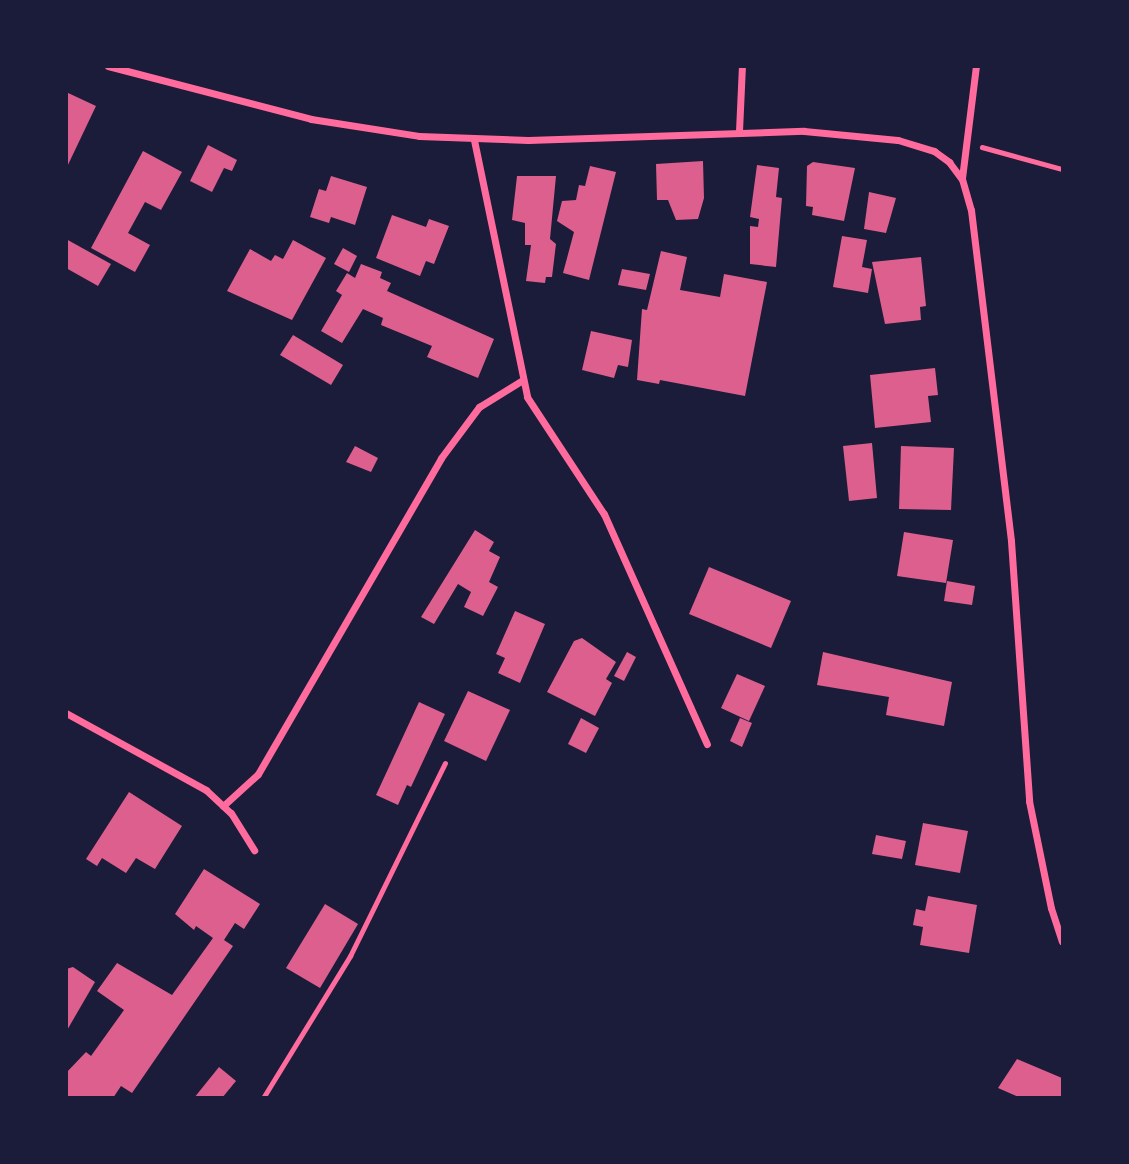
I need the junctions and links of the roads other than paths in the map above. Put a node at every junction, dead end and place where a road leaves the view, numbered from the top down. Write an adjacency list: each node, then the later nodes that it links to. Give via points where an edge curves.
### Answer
1 (108, 66): 5 (street, via 311,119)
2 (743, 66): 4 (street)
3 (976, 66): 6 (street)
4 (739, 131): 5 (street); 6 (street, via 804,131 898,140 934,151)
5 (474, 140): 7 (street)
6 (962, 179): 13 (street, via 971,210 1011,541 1029,801)
7 (521, 381): 9 (street, via 534,412 604,514); 11 (street, via 479,407 453,441 388,544 258,774)
8 (66, 713): 11 (street, via 138,749 206,790)
9 (707, 744)
10 (445, 763): 14 (lane, via 350,956)
11 (223, 806): 12 (street)
12 (254, 850)
13 (1062, 942)
14 (263, 1097)

